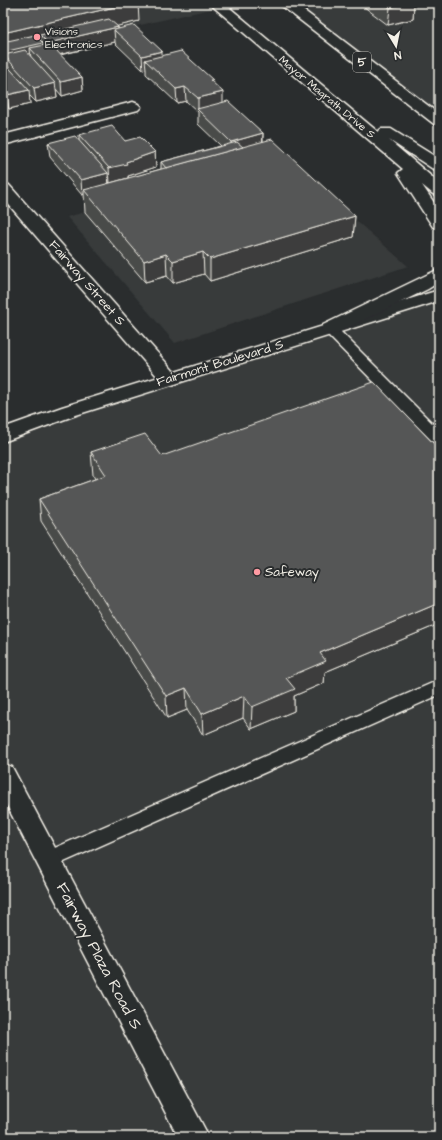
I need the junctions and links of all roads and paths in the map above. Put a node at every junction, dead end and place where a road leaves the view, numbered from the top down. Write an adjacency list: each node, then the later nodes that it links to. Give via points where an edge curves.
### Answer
1 (216, 3): 3 (main road, Mayor Magrath Drive S)
2 (285, 3): 5 (main road, 5)
3 (314, 86): 7 (main road, Mayor Magrath Drive S); 8 (main road)
4 (133, 107): 6 (main road)
5 (439, 121)
6 (3, 140)
7 (390, 151): 10 (main road, Mayor Magrath Drive S); 11 (main road)
8 (439, 166)
9 (3, 188): 15 (main road, Fairway Street S)
10 (439, 191)
11 (439, 223)
12 (439, 274): 14 (main road, via 422,285)
13 (439, 295): 14 (main road, Fairmont Boulevard S)
14 (330, 329): 15 (main road, Fairmont Boulevard S); 17 (lane)
15 (170, 379): 16 (main road, Fairmont Boulevard S)
16 (3, 435)
17 (439, 439)
18 (439, 686): 20 (lane)
19 (3, 774): 20 (main road, Fairway Plaza Road S)
20 (48, 860): 21 (main road, Fairway Plaza Road S)
21 (194, 1137)

